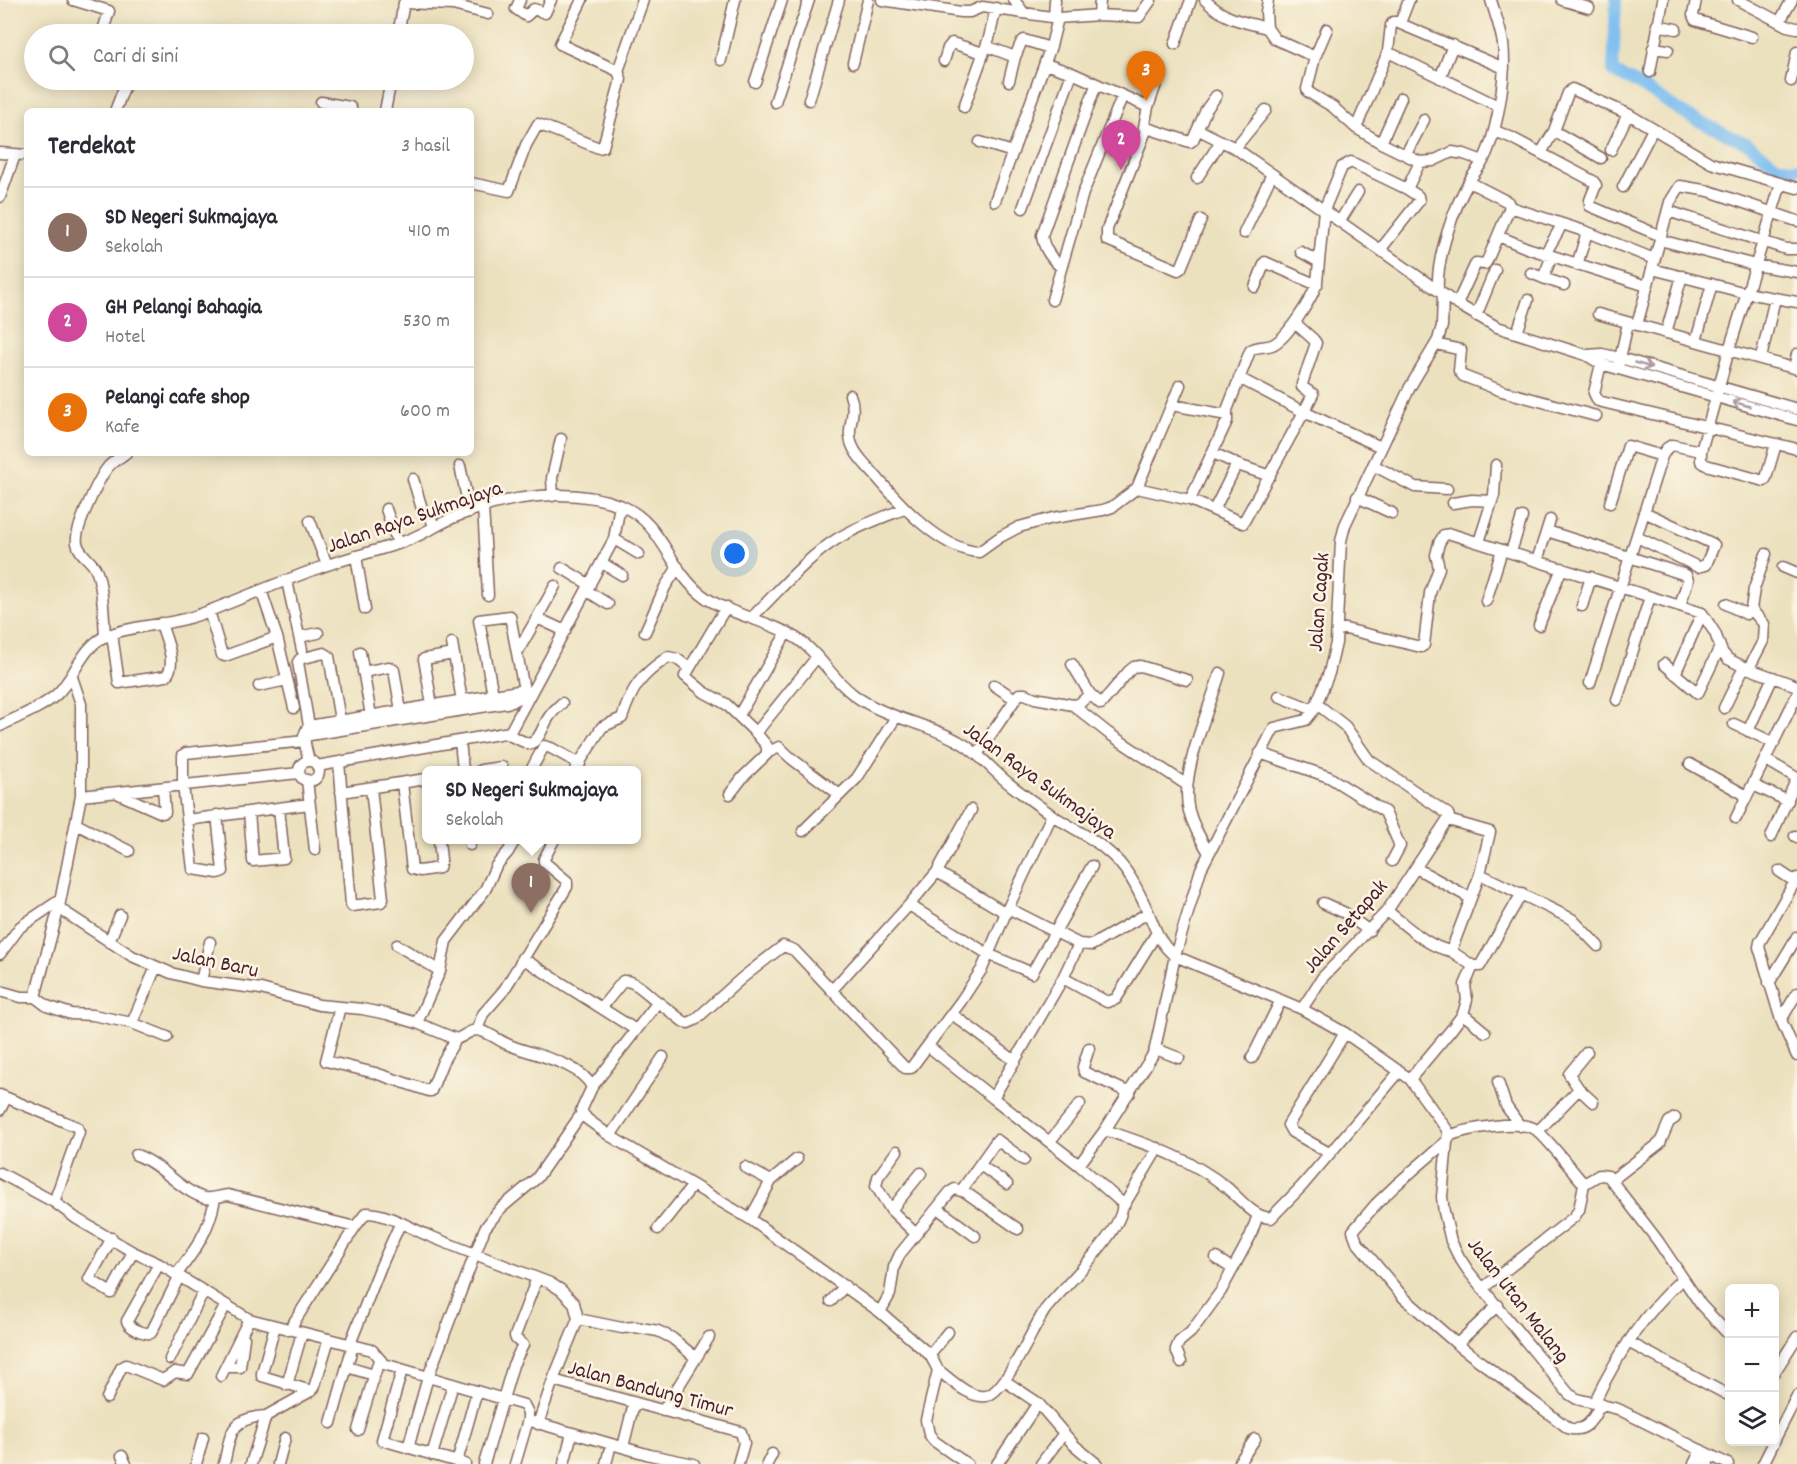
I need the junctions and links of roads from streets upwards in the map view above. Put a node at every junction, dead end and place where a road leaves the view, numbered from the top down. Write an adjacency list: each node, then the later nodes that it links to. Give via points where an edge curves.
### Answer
1 (73, 0): 35 (street, via 109,11)
2 (520, 0): 3 (street, via 516,9 526,16 534,9 545,13)
3 (551, 0)
4 (582, 0): 58 (street, via 560,40 561,45)
5 (643, 0): 58 (street)
6 (735, 0): 53 (street)
7 (782, 0): 64 (street)
8 (809, 0): 74 (street)
9 (839, 0): 72 (street)
10 (868, 0): 55 (street)
11 (882, 0): 27 (street, via 961,12)
12 (1014, 0): 29 (street)
13 (1055, 0): 32 (street)
14 (1100, 0): 31 (street)
15 (1151, 0): 31 (street, via 1139,17)
16 (1191, 0): 43 (street)
17 (1205, 0): 38 (street, via 1223,15)
18 (1268, 0): 38 (street)
19 (1409, 0): 34 (street)
20 (1491, 0): 57 (street, Jalan Cagak, via 1502,36)
21 (1562, 0): 28 (street)
22 (1663, 0): 37 (street)
23 (1696, 0): 42 (street, via 1695,20)
24 (1792, 0): 33 (street)
25 (1741, 1): 33 (street)
26 (405, 2): 30 (street, via 453,5); 36 (street)
27 (996, 8): 29 (street); 47 (street)
28 (1589, 8)
29 (1024, 13): 32 (street)
30 (488, 14)
31 (1099, 15): 32 (street)
32 (1056, 18): 45 (street)
33 (1780, 21): 39 (street)
34 (1400, 23): 44 (street); 49 (street, via 1392,23)
35 (105, 24)
36 (400, 24)
37 (1658, 25): 41 (street); 46 (street)
38 (1267, 28): 52 (street, via 1275,39)
39 (1797, 28)
40 (1327, 29): 52 (street)
41 (1676, 29)
42 (1752, 37)
43 (1174, 44)
44 (1454, 45): 57 (street); 61 (street)
45 (1050, 48): 51 (street, via 1024,40); 56 (street)
46 (1653, 48): 48 (street); 59 (street)
47 (984, 49): 51 (street); 54 (street, via 952,43); 76 (street)
48 (1668, 50)
49 (1388, 52): 61 (street); 85 (street)
50 (1797, 52): 63 (street)
51 (1015, 57): 62 (street)
52 (1316, 57): 85 (street, via 1308,92)
53 (721, 60)
54 (944, 62)
55 (853, 63)
56 (1045, 64): 60 (street); 95 (street)
57 (1504, 68): 75 (street, Jalan Cagak)
58 (618, 71): 107 (street, via 621,79 602,149 538,124 509,191)
59 (1650, 72)
60 (1072, 73): 66 (street); 116 (street)
61 (1440, 78): 75 (street)
62 (1009, 81)
63 (1790, 81)
64 (754, 82)
65 (1156, 84): 77 (street)
66 (1096, 85): 70 (street); 137 (street, via 1042,235 1049,254)
67 (123, 90): 78 (street)
68 (389, 90): 80 (street)
69 (1216, 96): 87 (street)
70 (1122, 97): 77 (street); 137 (street, via 1083,193)
71 (1401, 98): 92 (street)
72 (809, 100)
73 (321, 102): 79 (street)
74 (775, 102)
75 (1498, 106): 89 (street, Jalan Cagak)
76 (964, 107)
77 (1148, 107): 84 (street, via 1143,126)
78 (116, 108)
79 (350, 108)
80 (386, 108)
81 (1266, 110): 93 (street)
82 (1628, 114): 86 (street); 88 (street, via 1570,89); 94 (street)
83 (1424, 120): 98 (street)
84 (1147, 128): 87 (street, via 1190,142); 120 (street, via 1107,230 1107,240 1178,270)
85 (1356, 128): 92 (street)
86 (1653, 129): 108 (street, via 1711,163); 109 (street)
87 (1198, 130): 90 (street)
88 (1554, 131): 97 (street); 101 (street)
89 (1495, 132): 97 (street); 102 (street, Jalan Cagak)
90 (1221, 141): 93 (street); 105 (street)
91 (981, 142): 95 (street)
92 (1381, 143): 98 (street)
93 (1235, 148): 104 (street)
94 (1611, 150)
95 (1013, 152): 114 (street)
96 (0, 153): 99 (street)
97 (1541, 153): 127 (street, via 1595,183 1590,206)
98 (1406, 154): 103 (street)
99 (15, 155): 100 (street); 113 (street)
100 (24, 155)
101 (1601, 158)
102 (1483, 161): 103 (street, via 1452,152); 106 (street, Jalan Cagak)
103 (1420, 162): 111 (street)
104 (1272, 174): 117 (street); 125 (street)
105 (1197, 178)
106 (1469, 182): 115 (street, via 1508,202); 148 (street, Jalan Cagak, via 1437,269)
107 (474, 184)
108 (1781, 184): 110 (street); 119 (street)
109 (1623, 187)
110 (1797, 188)
111 (1407, 189): 117 (street, via 1351,162 1342,167); 130 (street, via 1419,201)
112 (1358, 192): 121 (street)
113 (0, 197)
114 (995, 201)
115 (1510, 207): 124 (street); 126 (street)
116 (1023, 208)
117 (1324, 210): 121 (street); 133 (street)
118 (1668, 211): 119 (street, via 1676,189 1683,185); 127 (street); 128 (street)
119 (1773, 212): 122 (street); 128 (street)
120 (1201, 220)
121 (1340, 221): 130 (street)
122 (1797, 221)
123 (1559, 230): 132 (street)
124 (1587, 232): 134 (street); 135 (street)
125 (1244, 233)
126 (1498, 236): 132 (street); 154 (street, via 1485,264 1476,263 1470,272)
127 (1660, 238): 134 (street); 136 (street)
128 (1764, 241): 129 (street); 136 (street)
129 (1797, 249)
130 (1380, 250): 148 (street)
131 (1301, 252): 133 (street)
132 (1548, 255): 135 (street); 142 (street)
133 (1319, 262): 144 (street)
134 (1653, 264): 141 (street); 146 (street)
135 (1577, 265): 146 (street)
136 (1755, 265): 139 (street); 149 (street)
137 (1061, 267): 151 (street)
138 (1495, 270): 156 (street)
139 (1797, 272)
140 (1531, 273): 142 (street)
141 (1682, 276): 143 (street); 160 (street)
142 (1543, 278): 145 (street)
143 (1712, 284): 149 (street); 161 (street)
144 (1317, 285): 147 (street, via 1265,262); 157 (street)
145 (1564, 285)
146 (1647, 286): 158 (street)
147 (1255, 287)
148 (1440, 292): 154 (street); 162 (street, Jalan Cagak, via 1442,326)
149 (1746, 293): 150 (street); 163 (street)
150 (1775, 298): 153 (street); 166 (street)
151 (1052, 300)
152 (1528, 300): 159 (street)
153 (1797, 302)
154 (1457, 304): 156 (street)
155 (1598, 315): 158 (street)
156 (1476, 316): 159 (street)
157 (1294, 323): 170 (street, via 1274,344 1251,349); 176 (street, via 1316,343 1302,384 1313,394)
158 (1633, 324): 160 (street); 167 (street)
159 (1518, 333): 165 (street)
160 (1666, 333): 161 (street)
161 (1696, 341): 163 (street)
162 (1436, 344): 178 (street, via 1461,350 1459,371 1463,376 1502,391); 183 (street, Jalan Cagak)
163 (1729, 350): 166 (street); 172 (street)
164 (1797, 354): 169 (street)
165 (1586, 355): 167 (street, via 1602,354); 168 (street)
166 (1761, 358): 169 (street)
167 (1619, 363): 168 (street); 172 (street)
168 (1601, 364): 180 (street, via 1594,393 1598,401)
169 (1795, 369)
170 (1239, 378): 176 (street); 177 (street)
171 (1180, 385): 174 (street)
172 (1718, 392): 175 (street); 179 (street, one-way to 172); 180 (street)
173 (850, 395): 206 (street, via 854,409 849,431 852,446)
174 (1172, 405): 177 (street); 195 (street)
175 (1797, 409)
176 (1304, 412): 183 (street); 193 (street)
177 (1227, 415): 186 (street)
178 (1596, 416)
179 (1797, 420)
180 (1709, 427): 182 (street); 185 (street)
181 (561, 440): 197 (street, via 552,478)
182 (1776, 444): 184 (street); 185 (street, via 1764,481 1703,465)
183 (1381, 447): 190 (street, Jalan Cagak)
184 (1797, 449)
185 (1701, 451): 188 (street, via 1672,445)
186 (1213, 453): 189 (street); 199 (street)
187 (122, 456): 259 (street, via 104,472 76,536 79,551 97,572)
188 (1662, 456): 202 (street, via 1628,446); 209 (street)
189 (1235, 464): 193 (street); 207 (street)
190 (1373, 465): 196 (street, via 1415,487); 198 (street, Jalan Cagak)
191 (1496, 465): 200 (street)
192 (460, 466): 208 (street)
193 (1270, 476): 207 (street, via 1244,523)
194 (412, 479): 213 (street, via 423,512 430,515)
195 (1137, 488): 199 (street); 206 (street, via 1112,507 1019,527 979,552 947,540)
196 (1447, 489)
197 (553, 496): 203 (street, Jalan Raya Sukmajaya, via 586,497); 204 (street, Jalan Raya Sukmajaya)
198 (1357, 497): 210 (street); 254 (street, Jalan Cagak, via 1341,541)
199 (1190, 500): 207 (street)
200 (1492, 501): 201 (street); 216 (street)
201 (1453, 503)
202 (1610, 503)
203 (620, 505): 215 (street); 226 (street, Jalan Raya Sukmajaya, via 652,527)
204 (483, 507): 208 (street, Jalan Raya Sukmajaya); 238 (street)
205 (386, 509): 217 (street)
206 (904, 509): 250 (street, via 834,540)
207 (1214, 510)
208 (470, 512): 213 (street, Jalan Raya Sukmajaya)
209 (1644, 512): 214 (street); 214 (street, via 1711,543 1714,550 1706,565 1698,567)
210 (1392, 513)
211 (1522, 517): 218 (street)
212 (310, 521): 225 (street)
213 (434, 527): 217 (street, Jalan Raya Sukmajaya)
214 (1637, 537): 222 (street)
215 (614, 539): 219 (street); 224 (street)
216 (1479, 542): 218 (street); 254 (street, via 1448,534 1439,543 1438,568 1421,647)
217 (398, 544): 221 (street, Jalan Raya Sukmajaya)
218 (1506, 551): 223 (street); 240 (street)
219 (639, 554)
220 (1766, 554): 247 (street)
221 (356, 556): 225 (street, Jalan Raya Sukmajaya); 246 (street)
222 (1630, 557): 223 (street, via 1549,525); 235 (street); 244 (street, via 1686,575)
223 (1537, 561): 229 (street)
224 (602, 563): 231 (street); 236 (street)
225 (327, 565): 233 (street, Jalan Raya Sukmajaya)
226 (678, 567): 245 (street, Jalan Raya Sukmajaya, via 699,593); 256 (street)
227 (1783, 567): 230 (street)
228 (562, 568): 236 (street)
229 (1562, 568): 232 (street); 253 (street)
230 (1797, 573)
231 (622, 575)
232 (1591, 578): 235 (street); 243 (street)
233 (287, 580): 237 (street, Jalan Raya Sukmajaya); 261 (street)
234 (555, 586): 251 (street)
235 (1621, 587): 239 (street); 278 (street)
236 (589, 588): 241 (street); 255 (street)
237 (261, 590): 248 (street, Jalan Raya Sukmajaya); 260 (street)
238 (488, 595)
239 (1650, 597): 244 (street); 288 (street)
240 (1486, 601)
241 (608, 604)
242 (1726, 604): 247 (street, via 1746,614)
243 (1582, 606)
244 (1680, 606): 249 (street)
245 (726, 607): 250 (street, Jalan Raya Sukmajaya); 269 (street)
246 (365, 609)
247 (1751, 609): 270 (street, via 1764,624 1763,641)
248 (209, 610): 252 (street, Jalan Raya Sukmajaya); 260 (street, via 225,656)
249 (1702, 613): 262 (street); 273 (street)
250 (752, 617): 257 (street, Jalan Raya Sukmajaya)
251 (537, 618): 255 (street); 264 (street)
252 (161, 623): 259 (street, Jalan Raya Sukmajaya); 259 (street, via 172,668 166,676 119,683)
253 (1539, 625)
254 (1337, 627): 293 (street, Jalan Cagak, via 1332,663)
255 (565, 631): 306 (street)
256 (645, 632)
257 (786, 632): 266 (street, Jalan Raya Sukmajaya); 297 (street)
258 (318, 633): 261 (street)
259 (109, 635): 274 (street, via 87,651)
260 (276, 637): 276 (street)
261 (299, 637): 263 (street)
262 (1720, 647): 270 (street, via 1728,658); 273 (street, via 1698,693)
263 (302, 650)
264 (518, 651): 282 (street); 284 (street, via 510,616 479,620)
265 (360, 652): 271 (street)
266 (817, 657): 299 (street, Jalan Raya Sukmajaya, via 856,697); 304 (street)
267 (1072, 664): 283 (street)
268 (1664, 664): 273 (street)
269 (689, 668): 297 (street, via 685,676 689,680); 319 (street, via 668,657 639,681 621,718 602,727)
270 (1746, 668): 275 (street); 295 (street)
271 (363, 672): 296 (street, via 389,667 394,670); 298 (street)
272 (1220, 673): 324 (street)
273 (1675, 674)
274 (72, 677): 302 (street, via 44,704); 332 (street, via 81,704)
275 (1773, 677): 281 (street); 303 (street)
276 (287, 680): 280 (street); 294 (street)
277 (1187, 680): 283 (street, via 1140,666 1129,671 1102,704)
278 (1590, 683)
279 (994, 685): 287 (street)
280 (259, 686)
281 (1797, 686)
282 (524, 690): 284 (street); 305 (street, via 512,702)
283 (1090, 694): 292 (street)
284 (493, 695): 289 (street)
285 (1797, 695): 308 (street)
286 (1280, 696): 293 (street)
287 (1015, 699): 292 (street, via 1026,693); 310 (street)
288 (1617, 700)
289 (462, 701): 291 (street); 291 (street, via 453,648 424,660)
290 (562, 703): 306 (street, via 532,744)
291 (432, 705): 296 (street)
292 (1073, 705): 324 (street)
293 (1315, 707): 311 (street, via 1303,722 1274,728); 343 (street, via 1345,726 1369,760 1448,814)
294 (294, 708)
295 (1724, 708)
296 (401, 711): 298 (street)
297 (739, 714): 304 (street)
298 (371, 716): 300 (street)
299 (896, 717): 310 (street, Jalan Raya Sukmajaya, via 953,738); 331 (street, via 866,765)
300 (340, 720): 305 (street); 305 (street, via 329,656 324,653 300,659)
301 (1734, 724): 303 (street)
302 (0, 726)
303 (1748, 731): 308 (street)
304 (756, 733): 309 (street)
305 (306, 734): 314 (street); 323 (street, via 186,753 181,758)
306 (506, 734): 307 (street)
307 (460, 741): 313 (street); 316 (street)
308 (1774, 743): 312 (street)
309 (768, 750): 330 (street); 331 (street, via 779,747)
310 (978, 753): 340 (street, Jalan Raya Sukmajaya, via 1009,784)
311 (1260, 753): 352 (street); 353 (street, via 1329,777 1385,812 1400,846)
312 (1766, 760): 325 (street); 334 (street, via 1797,778)
313 (339, 762): 314 (street); 328 (street)
314 (313, 763): 320 (street, via 301,765); 320 (street, via 317,776 312,780)
315 (1690, 764): 333 (street)
316 (462, 766)
317 (534, 766): 318 (street, via 544,746)
318 (576, 766)
319 (578, 766)
320 (303, 777): 323 (street); 335 (street)
321 (422, 780): 322 (street)
322 (402, 783): 327 (street); 347 (street, via 412,868 439,868)
323 (183, 785): 326 (street); 342 (street)
324 (1187, 785): 352 (street, via 1189,812)
325 (1753, 785): 333 (street); 334 (street)
326 (163, 788): 329 (street); 329 (street, via 162,813)
327 (371, 788): 328 (street); 328 (street, via 384,895 381,902 363,905 351,904)
328 (341, 792)
329 (117, 793): 332 (street)
330 (730, 794)
331 (840, 795): 345 (street)
332 (81, 796): 344 (street)
333 (1747, 796): 341 (street)
334 (1788, 801): 346 (street)
335 (309, 804): 336 (street); 350 (street)
336 (279, 808): 338 (street); 338 (street, via 284,858 254,861)
337 (971, 810): 357 (street)
338 (249, 812): 339 (street)
339 (217, 815): 342 (street); 342 (street, via 223,867 218,873 192,869)
340 (1052, 815): 365 (street); 367 (street, Jalan Raya Sukmajaya, via 1117,859 1135,883)
341 (1736, 818)
342 (187, 820)
343 (1448, 820): 355 (street, Jalan Setapak); 358 (street, via 1491,832)
344 (76, 824): 351 (street); 362 (street)
345 (803, 831)
346 (1771, 837)
347 (439, 844)
348 (513, 844): 385 (street, via 485,890 446,941)
349 (552, 844): 382 (street, via 544,862 568,883 567,887)
350 (315, 850)
351 (129, 851)
352 (1209, 853): 381 (street)
353 (1392, 861)
354 (1092, 866): 370 (street)
355 (1416, 868): 361 (street, Jalan Setapak); 366 (street, Jalan Setapak)
356 (1779, 871): 359 (street)
357 (937, 872): 364 (street); 365 (street)
358 (1480, 874): 360 (street); 361 (street)
359 (1796, 881): 388 (street, via 1760,942)
360 (1522, 893): 377 (street, via 1572,919); 383 (street, via 1480,966)
361 (1470, 898): 378 (street)
362 (59, 903): 373 (street, Jalan Baru); 379 (street, via 20,927); 392 (street)
363 (1323, 903): 369 (street, via 1345,913)
364 (909, 905): 380 (street); 389 (street)
365 (1007, 911): 370 (street); 380 (street)
366 (1387, 911): 369 (street, Jalan Setapak); 378 (street, via 1440,949)
367 (1148, 913): 371 (street, Jalan Raya Sukmajaya); 375 (street, via 1092,945)
368 (120, 915): 373 (street)
369 (1368, 931): 397 (street, Jalan Setapak, via 1322,978)
370 (1054, 933): 375 (street); 380 (street, via 1032,973)
371 (1156, 934): 381 (street, Jalan Raya Sukmajaya); 386 (street, via 1112,1001 1107,1002)
372 (1797, 937): 388 (street)
373 (109, 942): 384 (street, Jalan Baru)
374 (210, 942): 387 (street)
375 (1079, 944): 386 (street)
376 (397, 945): 385 (street)
377 (1598, 946)
378 (1451, 951): 383 (street)
379 (0, 954)
380 (988, 954): 398 (street)
381 (1175, 956): 393 (street); 411 (street)
382 (522, 958): 396 (street); 403 (street, via 504,990 483,1014)
383 (1473, 966): 399 (street, via 1465,985 1467,1000)
384 (156, 967): 387 (street, Jalan Baru); 401 (street)
385 (440, 971): 402 (street)
386 (1063, 978): 417 (street)
387 (201, 981): 395 (street, Jalan Baru)
388 (1769, 983): 400 (street)
389 (832, 989): 394 (street, via 794,950 783,946 688,1023); 409 (street, via 906,1069)
390 (0, 991): 392 (street)
391 (1797, 993): 400 (street)
392 (35, 998): 401 (street, via 71,1014)
393 (1281, 1000): 397 (street); 416 (street)
394 (658, 1002): 396 (street, via 633,983 623,981); 404 (street)
395 (340, 1007): 402 (street, Jalan Baru); 408 (street, via 326,1061 429,1091)
396 (602, 1007): 404 (street)
397 (1302, 1010): 406 (street)
398 (952, 1014): 409 (street); 417 (street)
399 (1463, 1014): 405 (street); 419 (street)
400 (1781, 1020): 413 (street)
401 (132, 1023): 407 (street)
402 (417, 1023): 408 (street, Jalan Baru)
403 (477, 1030): 408 (street); 421 (street, via 564,1064)
404 (636, 1030): 421 (street)
405 (1485, 1032)
406 (1345, 1034): 418 (street); 439 (street, via 1288,1120 1292,1132)
407 (167, 1037)
408 (456, 1039)
409 (928, 1046): 425 (street)
410 (1089, 1048): 423 (street, via 1084,1072)
411 (1156, 1049): 415 (street); 423 (street)
412 (1587, 1052): 422 (street, via 1569,1074)
413 (1796, 1054)
414 (663, 1057): 434 (street)
415 (1179, 1058)
416 (1252, 1058)
417 (1015, 1060): 425 (street)
418 (1400, 1071): 419 (street); 439 (street)
419 (1410, 1079): 435 (street, via 1442,1121)
420 (1498, 1082): 431 (street, via 1506,1107)
421 (592, 1086): 429 (street)
422 (1579, 1089): 426 (street); 433 (street)
423 (1130, 1094): 432 (street)
424 (3, 1096): 428 (street); 455 (street, via 77,1127 79,1132)
425 (993, 1098): 436 (street)
426 (1593, 1102)
427 (1080, 1104): 436 (street)
428 (0, 1110)
429 (582, 1113): 434 (street); 469 (street, via 537,1178 490,1221)
430 (1675, 1118): 448 (street, via 1659,1143)
431 (1520, 1125): 433 (street); 435 (street, via 1470,1128)
432 (1105, 1130): 437 (street); 444 (street)
433 (1538, 1131): 451 (street)
434 (610, 1136): 452 (street)
435 (1448, 1138): 477 (street, Jalan Utan Malang, via 1442,1182 1447,1227 1459,1257); 494 (street, via 1376,1204 1353,1231 1357,1242 1395,1289)
436 (1050, 1141): 444 (street)
437 (1158, 1148): 456 (street); 459 (street, via 1216,1180)
438 (897, 1150): 458 (street, via 876,1182)
439 (1329, 1153): 459 (street, via 1275,1215)
440 (136, 1155): 454 (street, via 153,1162 199,1196)
441 (797, 1159): 449 (street)
442 (1024, 1160): 443 (street, via 997,1140)
443 (980, 1165): 450 (street); 453 (street)
444 (1079, 1165): 456 (street)
445 (746, 1167): 449 (street)
446 (0, 1173): 455 (street)
447 (921, 1173): 458 (street)
448 (1612, 1180): 451 (street, via 1601,1174); 475 (street)
449 (771, 1181): 460 (street)
450 (1007, 1184)
451 (1584, 1184): 477 (street, via 1574,1217)
452 (693, 1185): 460 (street); 463 (street)
453 (962, 1191): 457 (street, via 950,1192); 464 (street)
454 (215, 1198): 462 (street, via 228,1195); 473 (street, via 199,1246)
455 (54, 1203): 467 (street)
456 (1123, 1207): 509 (street, via 1104,1244 1036,1324)
457 (937, 1208): 465 (street); 466 (street)
458 (891, 1210): 465 (street)
459 (1258, 1215): 472 (street)
460 (750, 1219): 476 (street)
461 (400, 1224): 462 (street, via 369,1213); 469 (street); 495 (street)
462 (355, 1227): 486 (street)
463 (658, 1229)
464 (1018, 1229)
465 (916, 1234): 482 (street, via 896,1260 890,1294)
466 (975, 1236)
467 (112, 1238): 468 (street); 468 (street, via 89,1279 111,1293)
468 (133, 1252): 471 (street)
469 (474, 1254): 474 (street); 507 (street)
470 (1216, 1257): 472 (street)
471 (159, 1264): 473 (street); 473 (street, via 128,1321 130,1326 151,1333)
472 (1233, 1269): 500 (street, via 1209,1309 1179,1342 1176,1349)
473 (178, 1276): 478 (street)
474 (537, 1278): 483 (street, via 565,1294 574,1303); 517 (street, via 515,1338 523,1345)
475 (1682, 1279): 487 (street); 493 (street)
476 (845, 1286): 479 (street); 482 (street)
477 (1484, 1288): 481 (street, Jalan Utan Malang)
478 (203, 1292): 480 (street); 498 (street)
479 (831, 1301)
480 (226, 1305): 484 (street); 516 (street, via 188,1374 175,1372 163,1380 126,1365)
481 (1498, 1305): 494 (street); 520 (street, Jalan Utan Malang, via 1569,1394)
482 (880, 1312): 496 (street)
483 (578, 1318): 497 (street, via 658,1331); 508 (street)
484 (248, 1322): 485 (street); 505 (street)
485 (275, 1326): 486 (street); 510 (street, via 262,1373 265,1378)
486 (289, 1330): 489 (street)
487 (1725, 1331)
488 (948, 1332): 496 (street)
489 (302, 1333): 492 (street); 510 (street)
490 (709, 1337): 497 (street)
491 (1797, 1337): 501 (street)
492 (329, 1339): 495 (street); 512 (street)
493 (1628, 1342): 514 (street); 520 (street, via 1609,1371)
494 (1457, 1344): 520 (street, via 1569,1428 1580,1430 1588,1425)
495 (352, 1345): 499 (street, via 374,1352); 502 (street)
496 (930, 1355): 504 (street)
497 (696, 1358): 521 (street)
498 (170, 1359)
499 (379, 1360): 503 (street); 506 (street)
500 (1180, 1362)
501 (1779, 1365)
502 (347, 1367): 506 (street); 525 (street)
503 (402, 1370): 507 (street); 534 (street, via 382,1440)
504 (938, 1370): 509 (street, via 969,1393 982,1396 993,1393); 550 (street, via 927,1428 934,1441)
505 (224, 1371)
506 (374, 1375): 526 (street)
507 (428, 1377): 511 (street); 534 (street)
508 (553, 1380): 518 (street, Jalan Bandung Timur); 523 (street)
509 (1005, 1381): 519 (street)
510 (287, 1384): 512 (street)
511 (453, 1384): 513 (street); 536 (street)
512 (311, 1391): 522 (street)
513 (477, 1391): 517 (street); 539 (street)
514 (1725, 1393)
515 (1797, 1396): 524 (street)
516 (107, 1398)
517 (502, 1398): 523 (street, via 524,1405); 544 (street)
518 (634, 1403): 521 (street, Jalan Bandung Timur); 535 (street)
519 (1038, 1403): 528 (street); 551 (street)
520 (1597, 1403): 537 (street, Jalan Utan Malang, via 1618,1409)
521 (663, 1411): 549 (street, Jalan Bandung Timur, via 741,1432 744,1443)
522 (266, 1416): 541 (street, via 238,1423); 542 (street)
523 (533, 1422): 527 (street); 545 (street)
524 (1779, 1423)
525 (331, 1424)
526 (358, 1430)
527 (572, 1433): 532 (street); 546 (street)
528 (1064, 1433): 552 (street); 553 (street)
529 (203, 1438): 540 (street)
530 (285, 1438): 543 (street)
531 (1255, 1439): 554 (street)
532 (611, 1444): 535 (street); 547 (street)
533 (1772, 1446): 557 (street)
534 (408, 1448): 536 (street)
535 (623, 1448): 538 (street)
536 (432, 1455): 539 (street)
537 (1697, 1458): 555 (street); 556 (street, Jalan Utan Malang)
538 (649, 1460): 548 (street)
539 (461, 1463)
540 (196, 1464)
541 (224, 1464)
542 (251, 1464)
543 (278, 1464)
544 (484, 1464)
545 (515, 1464)
546 (564, 1464)
547 (606, 1464)
548 (693, 1464)
549 (738, 1464)
550 (967, 1464)
551 (997, 1464)
552 (1041, 1464)
553 (1097, 1464)
554 (1238, 1464)
555 (1708, 1464)
556 (1728, 1464)
557 (1763, 1464)

